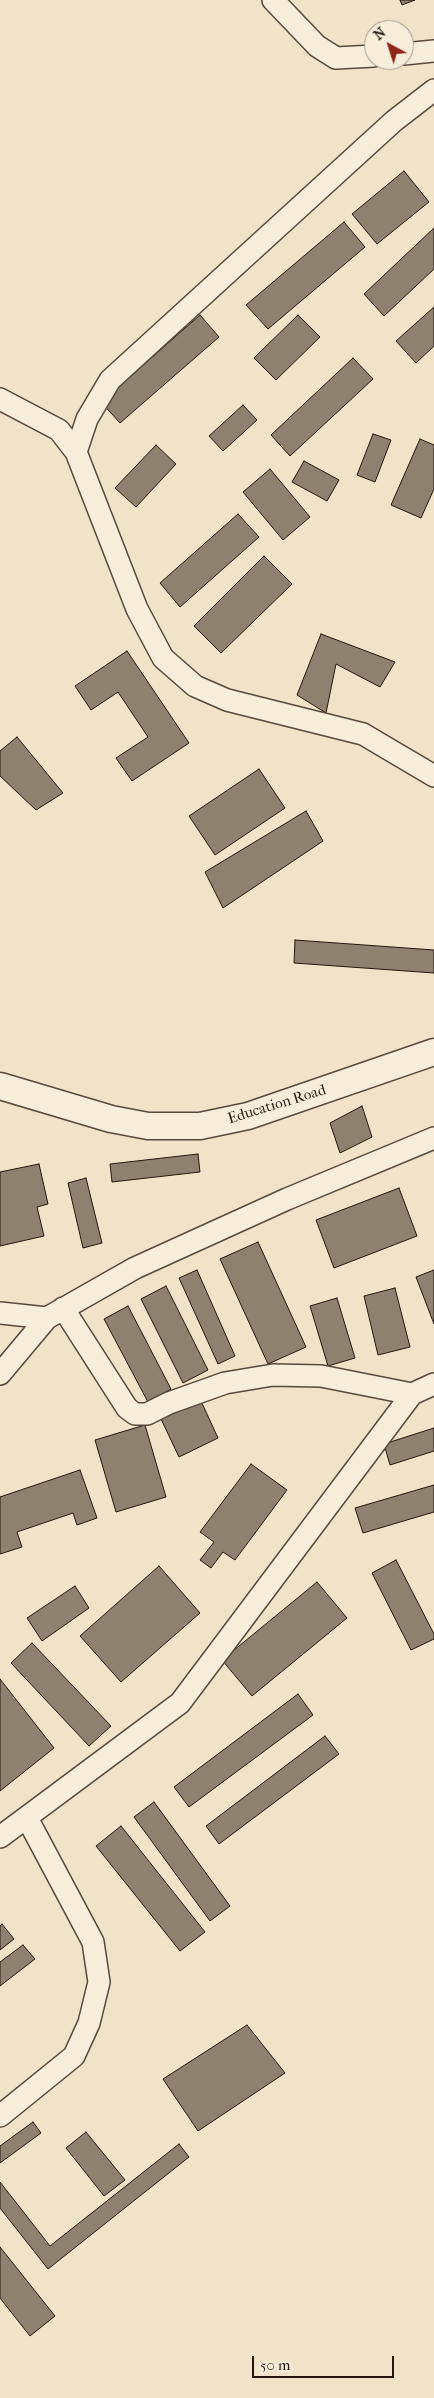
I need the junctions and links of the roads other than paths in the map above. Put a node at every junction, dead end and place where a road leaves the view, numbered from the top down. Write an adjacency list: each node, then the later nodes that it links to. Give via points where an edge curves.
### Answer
1 (273, 0): 4 (street, via 317,46 336,58)
2 (434, 51): 3 (street)
3 (414, 53)
4 (364, 57)
5 (434, 90): 7 (street, via 394,120 110,380 87,419)
6 (0, 399): 7 (street, via 59,430)
7 (76, 452): 8 (street, via 137,610 163,658 195,686 227,700 363,734)
8 (434, 776)
9 (434, 1052): 10 (street, Education Road, via 248,1116 200,1126 148,1126 111,1119)
10 (0, 1086)
11 (434, 1138): 13 (street, via 287,1199 135,1268)
12 (0, 1313): 13 (street)
13 (55, 1313): 14 (street); 16 (street, via 127,1408 135,1414 147,1414 224,1383 273,1375 322,1376)
14 (0, 1374)
15 (434, 1384): 16 (street)
16 (412, 1394): 17 (street, via 180,1703)
17 (27, 1818): 18 (street); 19 (street, via 93,1942 99,1982 90,2023 74,2056)
18 (0, 1837)
19 (0, 2116)

